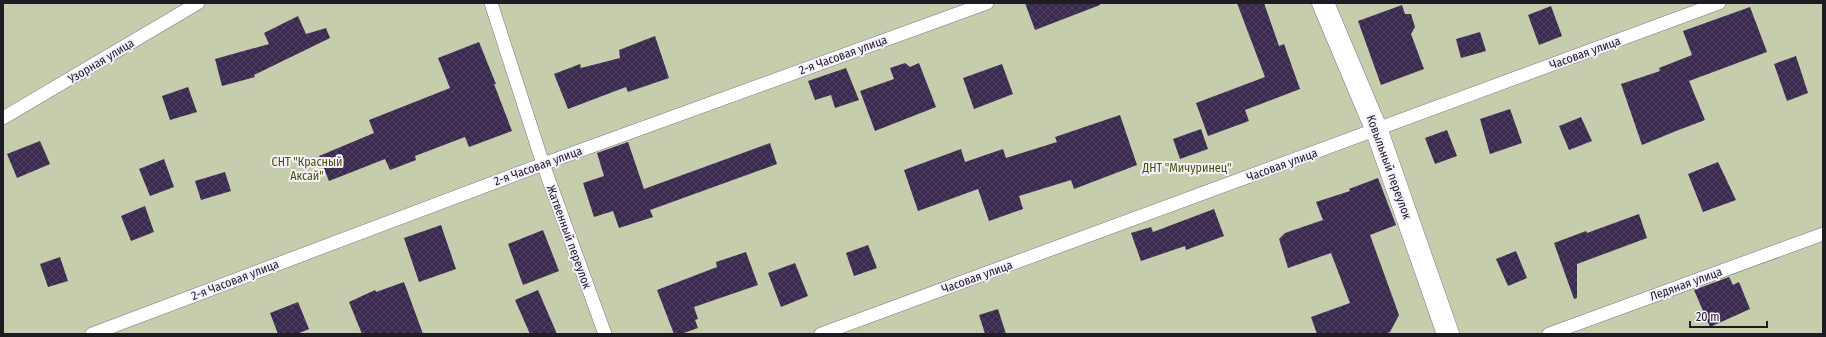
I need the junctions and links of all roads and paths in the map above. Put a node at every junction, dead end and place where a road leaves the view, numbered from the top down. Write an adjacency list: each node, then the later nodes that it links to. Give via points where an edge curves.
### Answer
1 (198, 3): 6 (lane, Узорная улица)
2 (491, 3): 8 (lane, Жатвенный переулок)
3 (986, 3): 8 (lane, 2-я Часовая улица)
4 (1323, 3): 7 (street, Ковыльный переулок)
5 (1719, 3): 7 (lane, Часовая улица)
6 (3, 118)
7 (1377, 130): 12 (lane, Часовая улица); 13 (street, Ковыльный переулок)
8 (543, 164): 10 (lane, 2-я Часовая улица); 11 (lane, Жатвенный переулок)
9 (1823, 234): 14 (lane, Ледяная улица)
10 (92, 334)
11 (605, 334)
12 (821, 334)
13 (1448, 334)
14 (1549, 334)

